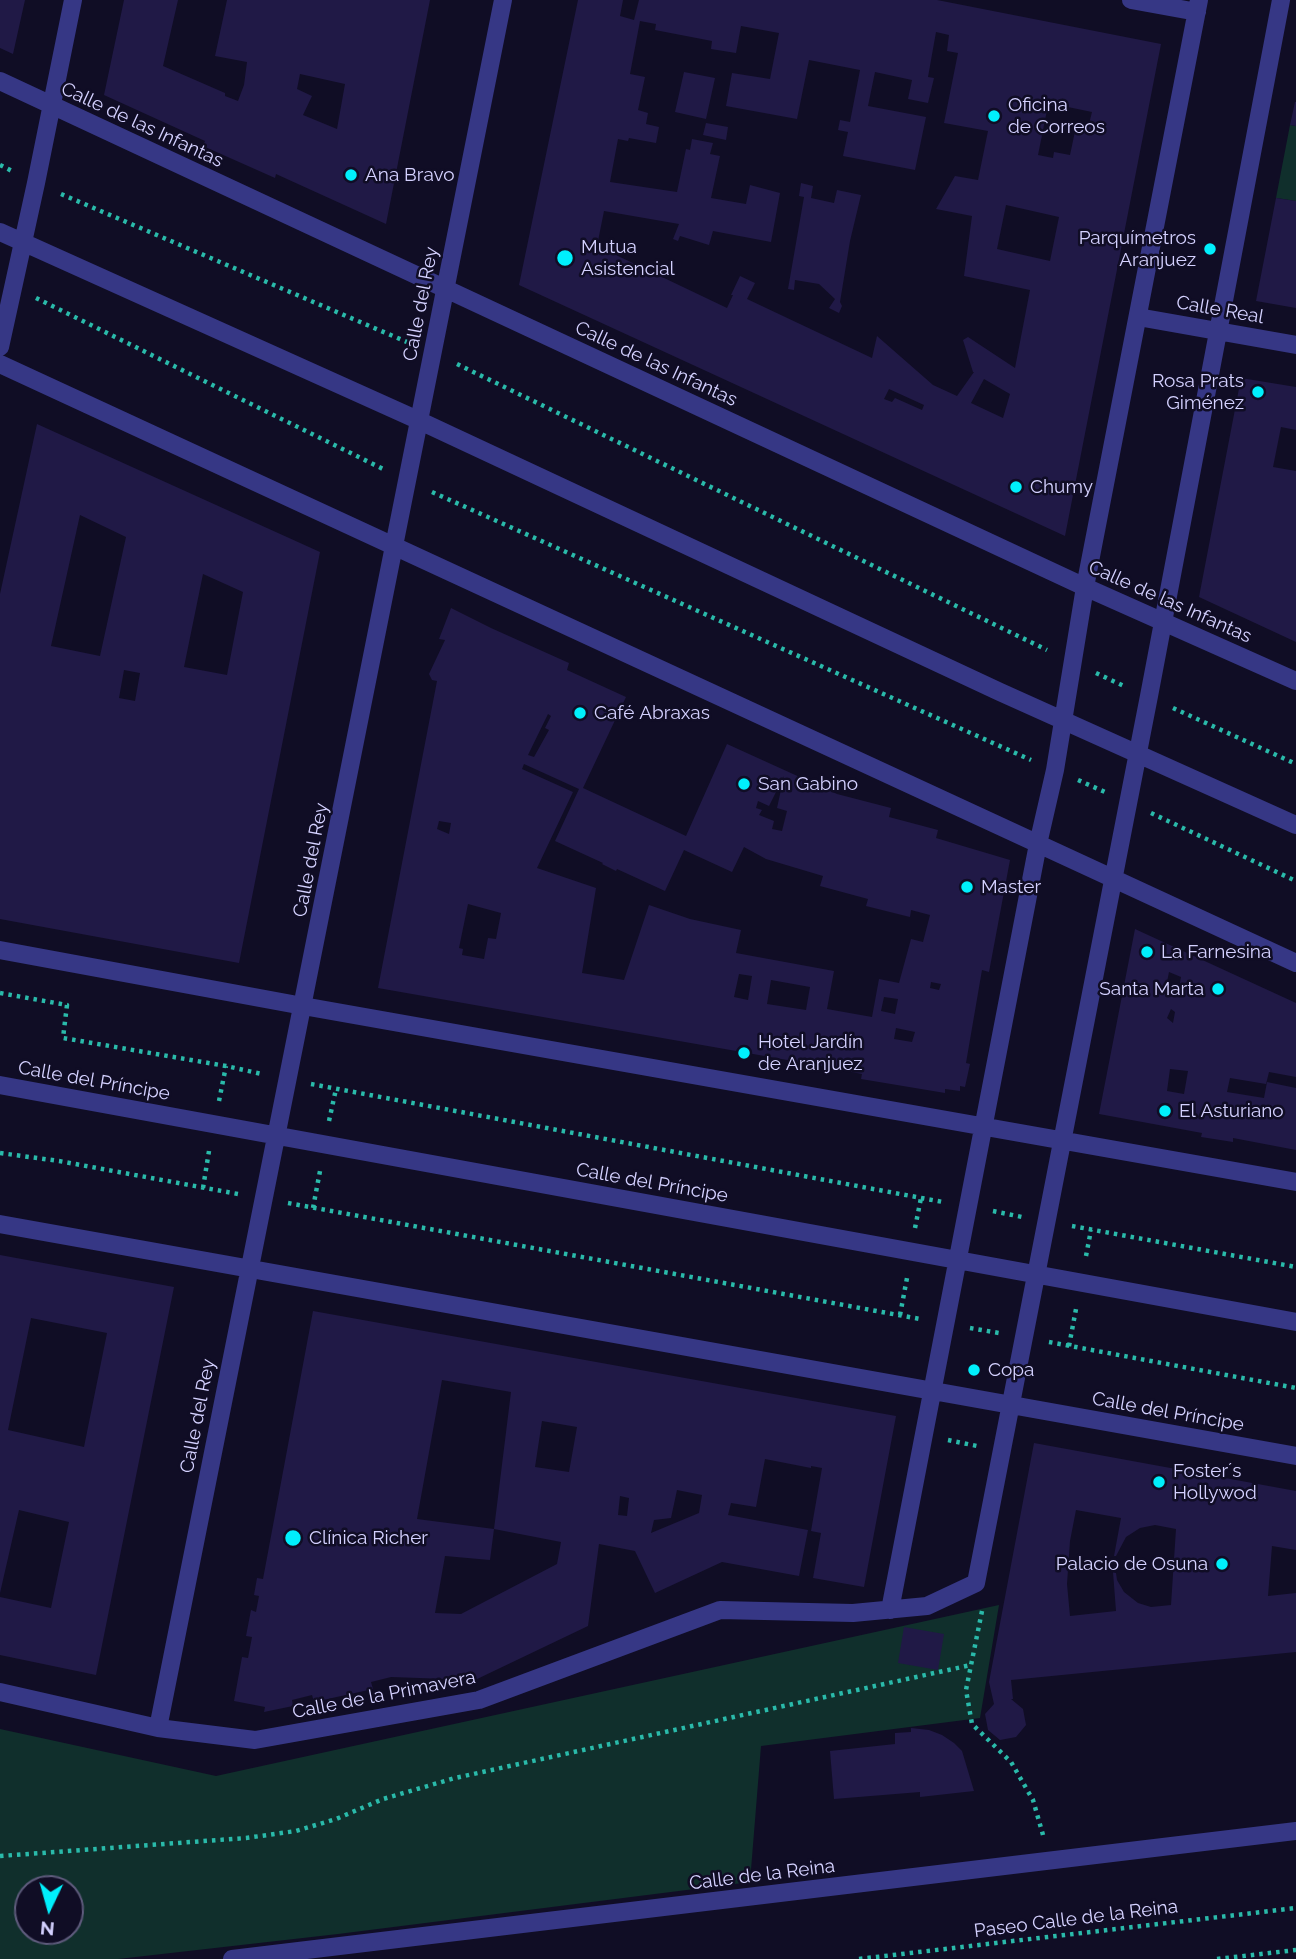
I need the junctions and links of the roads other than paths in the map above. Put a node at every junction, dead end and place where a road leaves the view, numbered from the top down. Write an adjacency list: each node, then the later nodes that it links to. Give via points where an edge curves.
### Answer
1 (73, 0): 7 (street)
2 (503, 0): 10 (street, Calle del Rey)
3 (1132, 0): 5 (street)
4 (1281, 0): 12 (street)
5 (1198, 6): 11 (street)
6 (0, 81): 7 (street, Calle de las Infantas)
7 (50, 105): 9 (street); 10 (street, Calle de las Infantas)
8 (0, 232): 9 (street)
9 (22, 242): 14 (street); 16 (street)
10 (445, 290): 16 (street, Calle del Rey); 18 (street, Calle de las Infantas)
11 (1138, 317): 12 (street, Calle Real); 18 (street)
12 (1218, 331): 13 (street, Calle Real); 19 (street)
13 (1296, 345)
14 (0, 347)
15 (0, 364): 17 (street)
16 (420, 421): 17 (street, Calle del Rey); 21 (street)
17 (395, 547): 24 (street); 28 (street, Calle del Rey)
18 (1086, 587): 19 (street, Calle de las Infantas); 21 (street)
19 (1162, 621): 20 (street, Calle de las Infantas); 22 (street)
20 (1296, 681)
21 (1063, 720): 22 (street); 24 (street)
22 (1137, 753): 23 (street); 25 (street)
23 (1296, 825)
24 (1038, 844): 25 (street); 30 (street)
25 (1112, 878): 27 (street); 32 (street)
26 (0, 950): 28 (street)
27 (1296, 963)
28 (303, 1006): 30 (street); 31 (street, Calle del Rey)
29 (0, 1085): 31 (street, Calle del Príncipe)
30 (984, 1126): 32 (street); 35 (street)
31 (275, 1135): 35 (street, Calle del Príncipe); 36 (street, Calle del Rey)
32 (1062, 1140): 33 (street); 37 (street)
33 (1296, 1182)
34 (0, 1223): 36 (street, Calle del Príncipe)
35 (957, 1260): 37 (street, Calle del Príncipe); 39 (street)
36 (249, 1269): 39 (street, Calle del Príncipe); 44 (street, Calle del Rey)
37 (1035, 1274): 38 (street, Calle del Príncipe); 40 (street)
38 (1296, 1322)
39 (932, 1390): 40 (street, Calle del Príncipe); 42 (street)
40 (1011, 1405): 41 (street, Calle del Príncipe); 42 (street, Calle de la Primavera, via 976,1583 927,1606)
41 (1296, 1456)
42 (890, 1610): 44 (street, Calle de la Primavera, via 720,1610 479,1700 256,1740)
43 (0, 1692): 44 (street, Calle de la Primavera)
44 (159, 1728)
45 (1296, 1831): 46 (street, Calle de la Reina)
46 (232, 1959)

